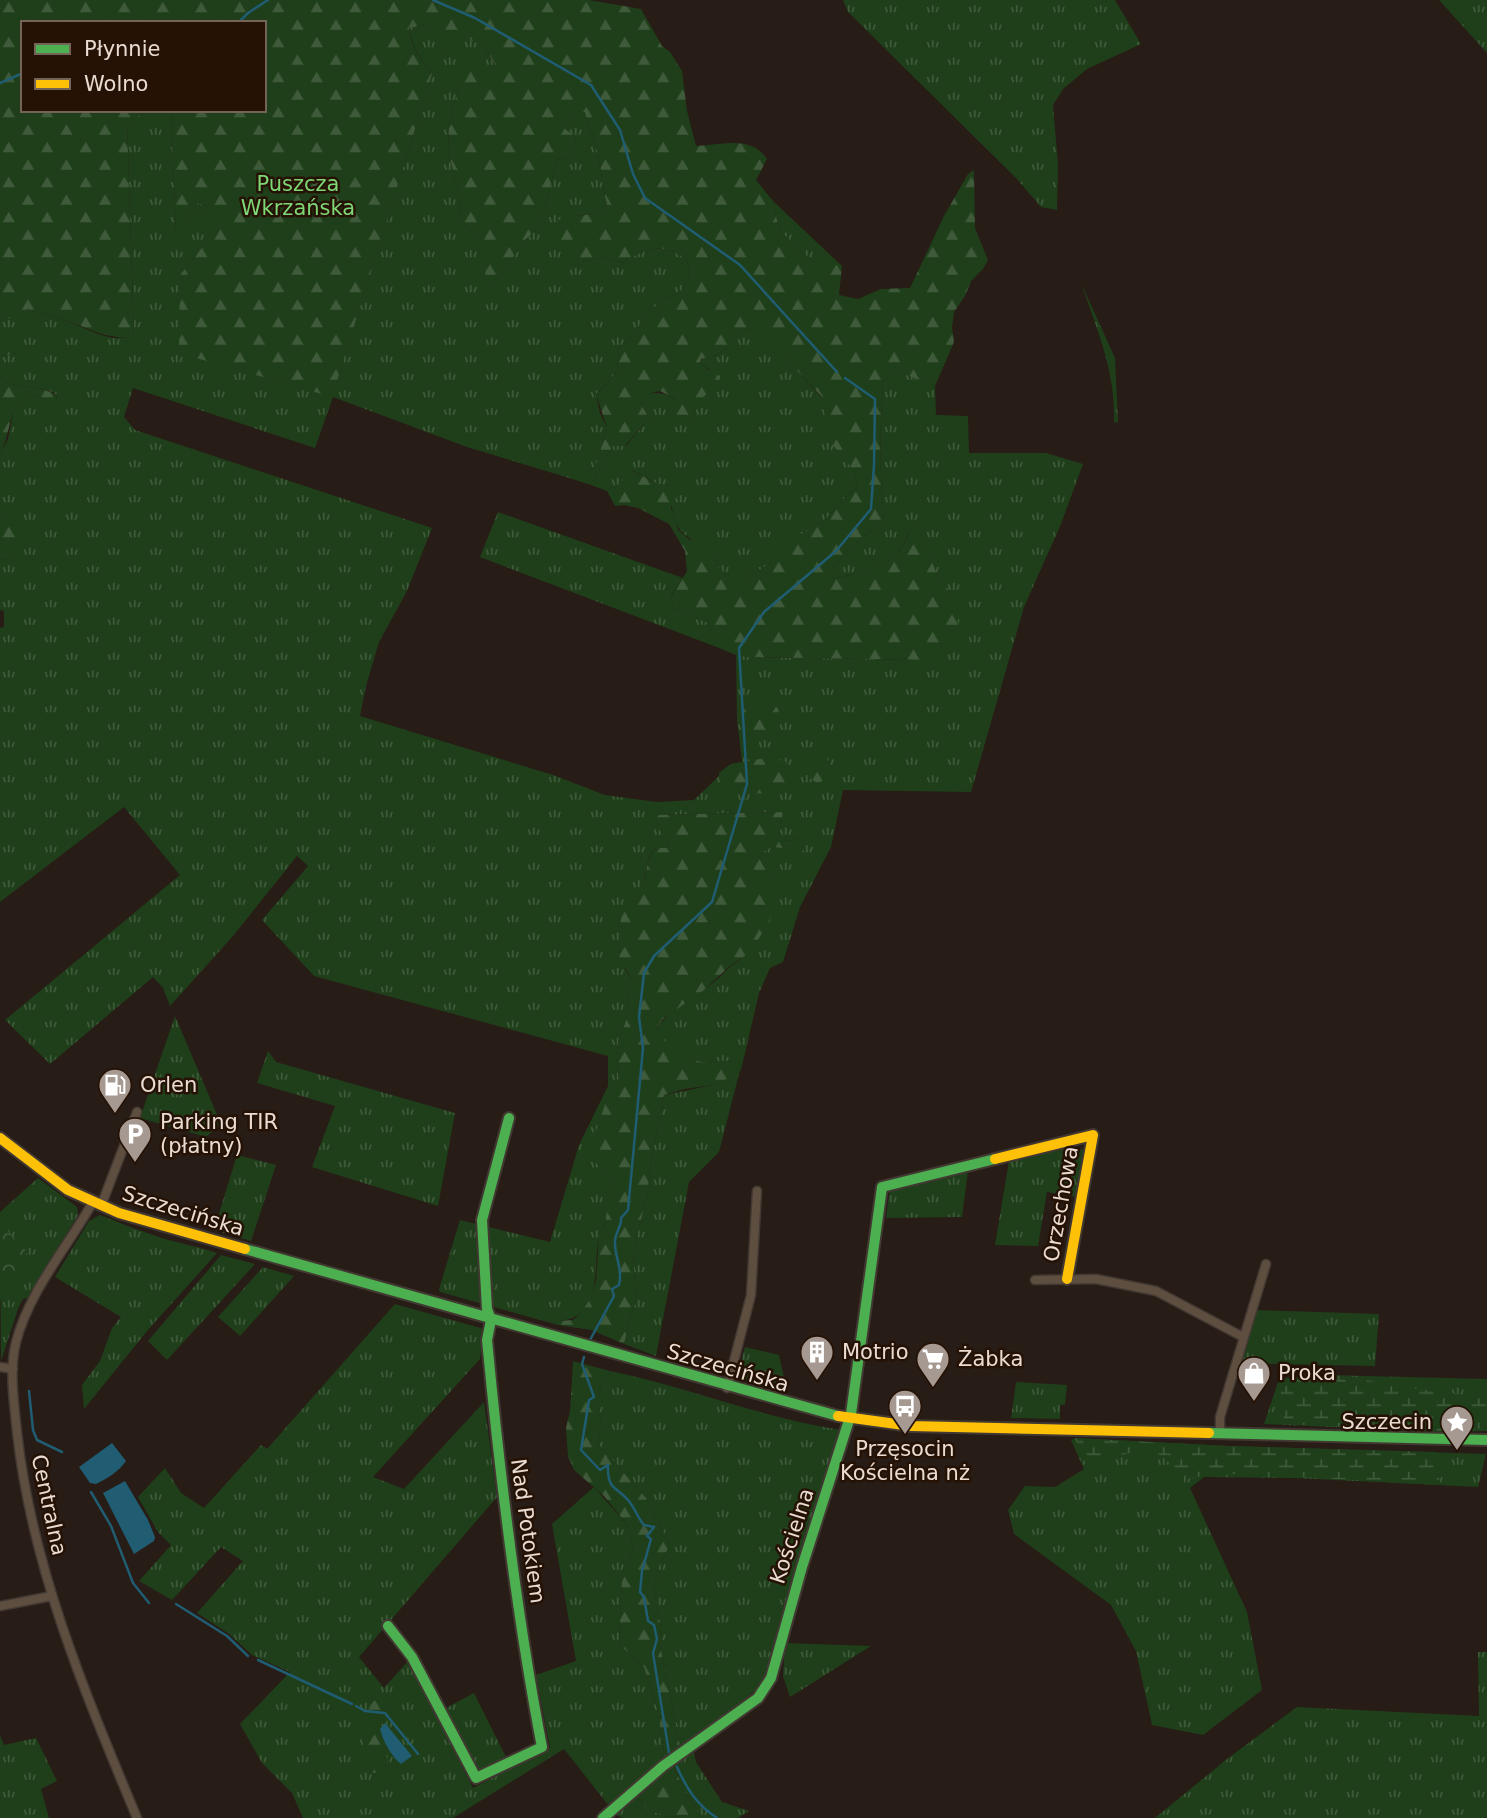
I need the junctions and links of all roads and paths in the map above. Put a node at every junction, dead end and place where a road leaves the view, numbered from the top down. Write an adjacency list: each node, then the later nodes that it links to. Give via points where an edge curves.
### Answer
1 (137, 1112): 6 (street, Centralna)
2 (509, 1118): 10 (street, Nad Potokiem, via 482,1220)
3 (1093, 1136): 8 (street, Orzechowa); 15 (street, Kościelna, via 882,1187)
4 (0, 1138): 6 (street, Szczecińska, via 50,1177)
5 (757, 1191): 14 (street, via 751,1295)
6 (97, 1204): 10 (street, Szczecińska); 13 (street, Centralna, via 31,1303 16,1343)
7 (1266, 1264): 11 (street)
8 (1067, 1279): 9 (street, Orzechowa); 11 (street, Orzechowa, via 1096,1279 1156,1291)
9 (1035, 1280)
10 (491, 1320): 14 (street, Szczecińska); 20 (street, Nad Potokiem, via 487,1340 502,1496 542,1747 476,1778 412,1657)
11 (1243, 1337): 16 (street, via 1220,1417)
12 (0, 1367): 13 (street)
13 (13, 1369): 18 (street, Centralna, via 21,1469)
14 (727, 1388): 15 (street, Szczecińska)
15 (850, 1419): 16 (street, Szczecińska, via 911,1426); 22 (street, Kościelna, via 766,1689 663,1766)
16 (1220, 1433): 17 (street, Szczecińska)
17 (1487, 1440)
18 (52, 1596): 19 (street); 21 (street, Centralna, via 75,1667)
19 (0, 1606)
20 (388, 1626)
21 (137, 1818)
22 (603, 1818)

